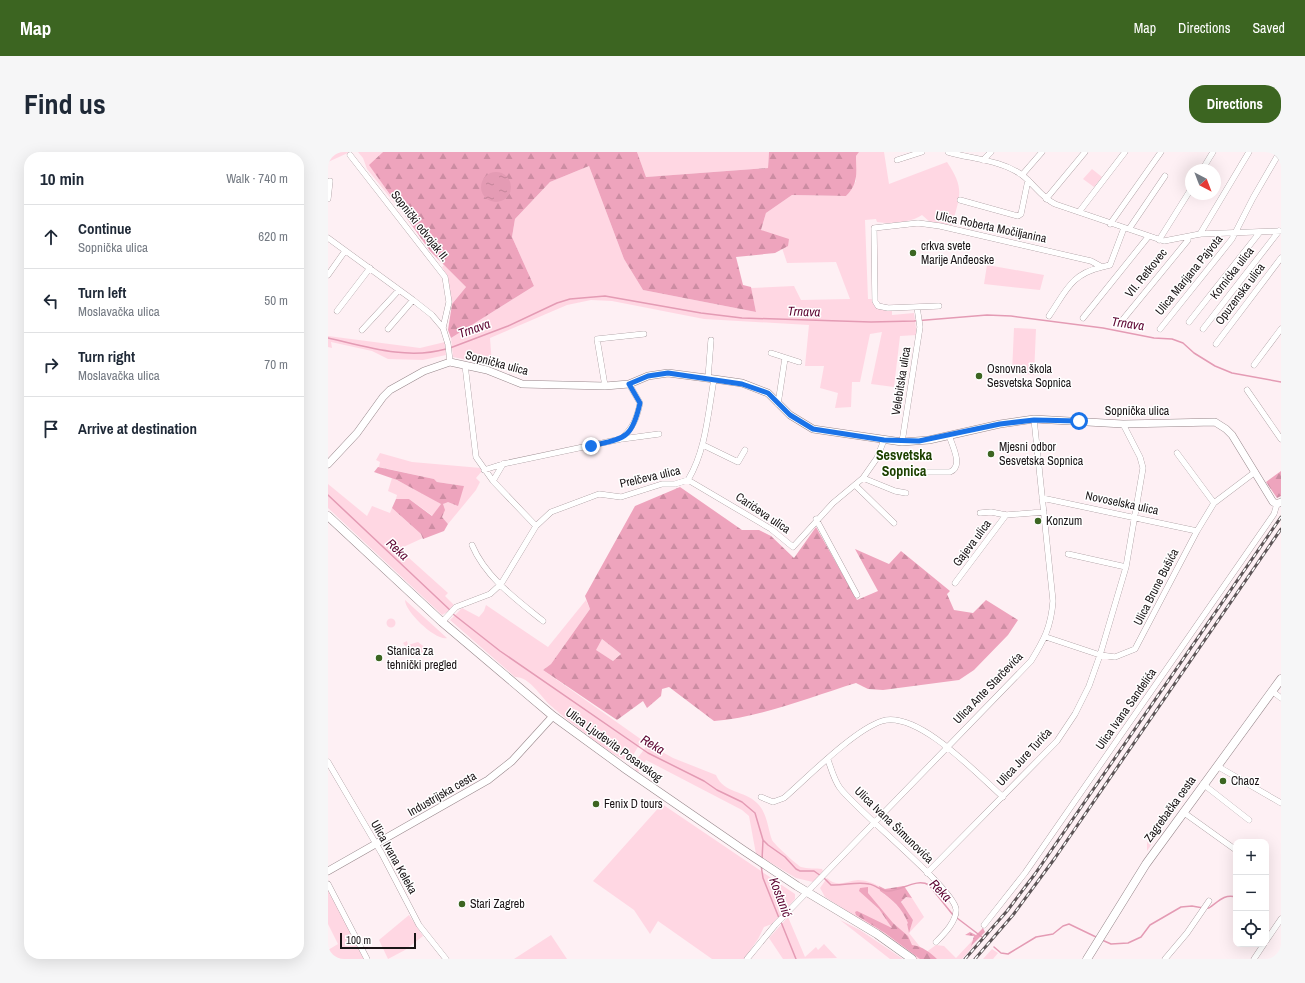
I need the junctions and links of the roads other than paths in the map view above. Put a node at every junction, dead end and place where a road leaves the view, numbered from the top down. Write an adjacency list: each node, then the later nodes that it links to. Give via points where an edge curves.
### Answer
1 (922, 152): 12 (street)
2 (948, 152): 13 (street, VII. Retkovec)
3 (991, 152): 13 (street)
4 (1042, 152): 15 (street)
5 (1085, 152): 19 (street)
6 (1125, 152): 23 (street)
7 (1161, 152): 24 (street)
8 (1214, 152): 14 (street)
9 (1249, 152): 28 (street)
10 (350, 155): 48 (street, Sopnički odvojak II., via 445,277 449,302)
11 (1278, 155): 29 (street)
12 (897, 160)
13 (984, 160): 15 (street, VII. Retkovec)
14 (1206, 164)
15 (1022, 175): 17 (street, VII. Retkovec)
16 (1165, 176): 25 (street)
17 (1028, 180): 19 (street, VII. Retkovec); 22 (street, via 1021,214 1018,216)
18 (330, 182): 20 (street)
19 (1046, 198): 23 (street, VII. Retkovec, via 1055,204)
20 (328, 199)
21 (1185, 199): 33 (street)
22 (960, 200)
23 (1079, 212): 24 (street, VII. Retkovec)
24 (1110, 224): 25 (street, VII. Retkovec)
25 (1127, 229): 30 (street, VII. Retkovec); 36 (street, via 1114,260 1110,265)
26 (1280, 231): 27 (street, VII. Retkovec); 51 (street, Kornićka ulica)
27 (1260, 232): 29 (street, VII. Retkovec); 46 (street)
28 (1200, 234): 29 (street, VII. Retkovec); 31 (street, VII. Retkovec)
29 (1234, 234): 50 (street, Ulica Marijana Pajvota)
30 (1148, 237): 33 (street, VII. Retkovec); 45 (street, VII. Retkovec)
31 (1188, 237): 33 (street, VII. Retkovec, via 1169,242); 47 (street, VII. Retkovec)
32 (328, 238): 34 (street)
33 (1159, 240)
34 (345, 251): 37 (street); 38 (street)
35 (1281, 258): 56 (street, Opuzenska ulica)
36 (1102, 267): 42 (street, Ulica Roberta Močiljanina, via 1084,259 940,226 918,223 874,228 875,301 882,308); 44 (street, via 1083,272 1075,278)
37 (370, 268): 39 (street); 43 (street)
38 (328, 275)
39 (399, 290): 40 (street); 53 (street)
40 (414, 300): 48 (street); 49 (street)
41 (939, 306): 42 (street)
42 (917, 307): 75 (street, Velebitska ulica, via 920,323)
43 (337, 311)
44 (1049, 316)
45 (1083, 318)
46 (1189, 322)
47 (1120, 323)
48 (443, 328): 59 (street)
49 (388, 329)
50 (1160, 329)
51 (1202, 329)
52 (1281, 329): 62 (street)
53 (362, 330)
54 (644, 334): 65 (street, via 597,339)
55 (712, 340): 63 (street)
56 (1216, 344)
57 (771, 353): 58 (street)
58 (785, 358): 60 (street); 67 (street)
59 (450, 362): 61 (street, Sopnička ulica); 79 (street, Sopnička ulica, via 424,371 390,390 382,397 357,433)
60 (799, 362)
61 (465, 365): 65 (street, Sopnička ulica, via 522,384); 81 (street, via 476,457)
62 (1254, 366)
63 (711, 378): 64 (street, Sopnička ulica, via 668,373); 67 (street, Sopnička ulica, via 742,384 768,393); 76 (street, Prelčeva ulica)
64 (629, 384): 65 (street, Sopnička ulica); 72 (street, via 640,403 636,420)
65 (605, 386)
66 (1247, 390): 73 (street)
67 (778, 404): 74 (street, Sopnička ulica, via 813,429)
68 (1034, 420): 69 (street, Sopnička ulica); 71 (street, Sopnička ulica); 89 (street, Ulica Ante Starčevića)
69 (1123, 424): 83 (street, Sopnička ulica, via 1215,422 1232,435); 96 (street, Ulica Jure Turića, via 1143,468)
70 (659, 434): 72 (street)
71 (949, 435): 75 (street, Sopnička ulica); 82 (street, via 956,459 955,470)
72 (621, 439): 80 (street)
73 (1281, 439)
74 (884, 440): 75 (street, Sopnička ulica); 84 (street, Carićeva ulica, via 877,458)
75 (902, 442)
76 (703, 445): 77 (street, via 738,462); 85 (street, Prelčeva ulica)
77 (745, 450)
78 (1177, 454): 90 (street)
79 (328, 464)
80 (503, 464): 81 (street); 86 (street)
81 (484, 470): 86 (street)
82 (915, 472)
83 (1255, 472): 90 (street, Ulica Brune Bušića); 91 (street, Sopnička ulica, via 1270,498)
84 (864, 478): 87 (street, Carićeva ulica); 88 (street)
85 (688, 480): 97 (street, Carićeva ulica, via 771,530 793,547); 99 (street, Prelčeva ulica, via 662,484 621,497 599,494 551,512)
86 (493, 481): 99 (street)
87 (856, 486): 97 (street, Carićeva ulica); 98 (street)
88 (906, 493)
89 (1042, 498): 92 (street, Ulica Ante Starčevića); 96 (street, Novoselska ulica)
90 (1214, 502): 100 (street, Ulica Brune Bušića)
91 (1279, 503): 134 (street, Ulica Ivana Sandelića, via 1274,514 1026,873)
92 (1044, 512): 94 (street, Gajeva ulica); 109 (street, Ulica Ante Starčevića, via 1053,601 1052,618)
93 (980, 513): 94 (street, Gajeva ulica)
94 (1006, 515): 104 (street, Gajeva ulica)
95 (328, 516): 107 (main road, Ulica Ljudevita Posavskog)
96 (1135, 517): 100 (street, Novoselska ulica); 103 (street, Ulica Jure Turića)
97 (816, 520): 106 (street)
98 (894, 523)
99 (536, 526): 105 (street, Prelčeva ulica)
100 (1197, 531): 110 (street, Ulica Brune Bušića, via 1135,649 1115,657)
101 (472, 545): 105 (street, via 478,560)
102 (1068, 554): 103 (street)
103 (1126, 567): 110 (street, Ulica Jure Turića)
104 (955, 583)
105 (501, 584): 107 (street, Prelčeva ulica, via 490,594 456,607); 108 (street)
106 (857, 595)
107 (445, 620): 114 (main road, Ulica Ljudevita Posavskog)
108 (543, 622)
109 (1046, 637): 110 (street, Ulica Brune Bušića); 115 (street, Ulica Ante Starčevića, via 1031,661)
110 (1100, 655): 120 (street, Ulica Jure Turića, via 1089,686 1057,741)
111 (1281, 679): 112 (main road, Zagrebačka cesta)
112 (1272, 691): 113 (street); 118 (main road, Zagrebačka cesta)
113 (1281, 698)
114 (553, 716): 126 (street, Industrijska cesta, via 512,761 496,774); 131 (main road, Ulica Ljudevita Posavskog, via 627,770)
115 (947, 746): 116 (street, via 916,727 902,722 883,721 860,732); 120 (street); 125 (street, Ulica Ante Starčevića)
116 (828, 760): 121 (street, via 784,798 772,802); 125 (street, Ulica Ivana Šimunovića, via 839,787)
117 (328, 762): 126 (street, Ulica Ivana Keleka)
118 (1217, 766): 119 (main road, Zagrebačka cesta); 122 (street)
119 (1203, 784): 123 (main road, Zagrebačka cesta); 124 (street)
120 (1003, 797): 129 (street, Ulica Jure Turića)
121 (760, 798)
122 (1281, 803)
123 (1183, 812): 127 (street); 142 (main road, Zagrebačka cesta, via 1126,894)
124 (1249, 820)
125 (874, 822): 129 (street, Ulica Ivana Šimunovića); 131 (street, Ulica Ante Starčevića)
126 (376, 844): 128 (street, Industrijska cesta); 139 (street, Ulica Ivana Keleka, via 419,925)
127 (1233, 848)
128 (328, 871)
129 (927, 873): 136 (street, Ulica Ivana Šimunovića, via 954,902 956,910)
130 (328, 884): 138 (street)
131 (807, 892): 140 (street, Ulica Ante Starčevića); 141 (main road, Ulica Ljudevita Posavskog, via 877,934)
132 (1207, 903): 143 (street)
133 (1281, 919): 135 (street)
134 (984, 925)
135 (1269, 937)
136 (936, 942)
137 (1262, 947): 144 (street)
138 (367, 959)
139 (446, 959)
140 (747, 959)
141 (912, 959)
142 (1087, 959)
143 (1165, 959)
144 (1254, 959)

